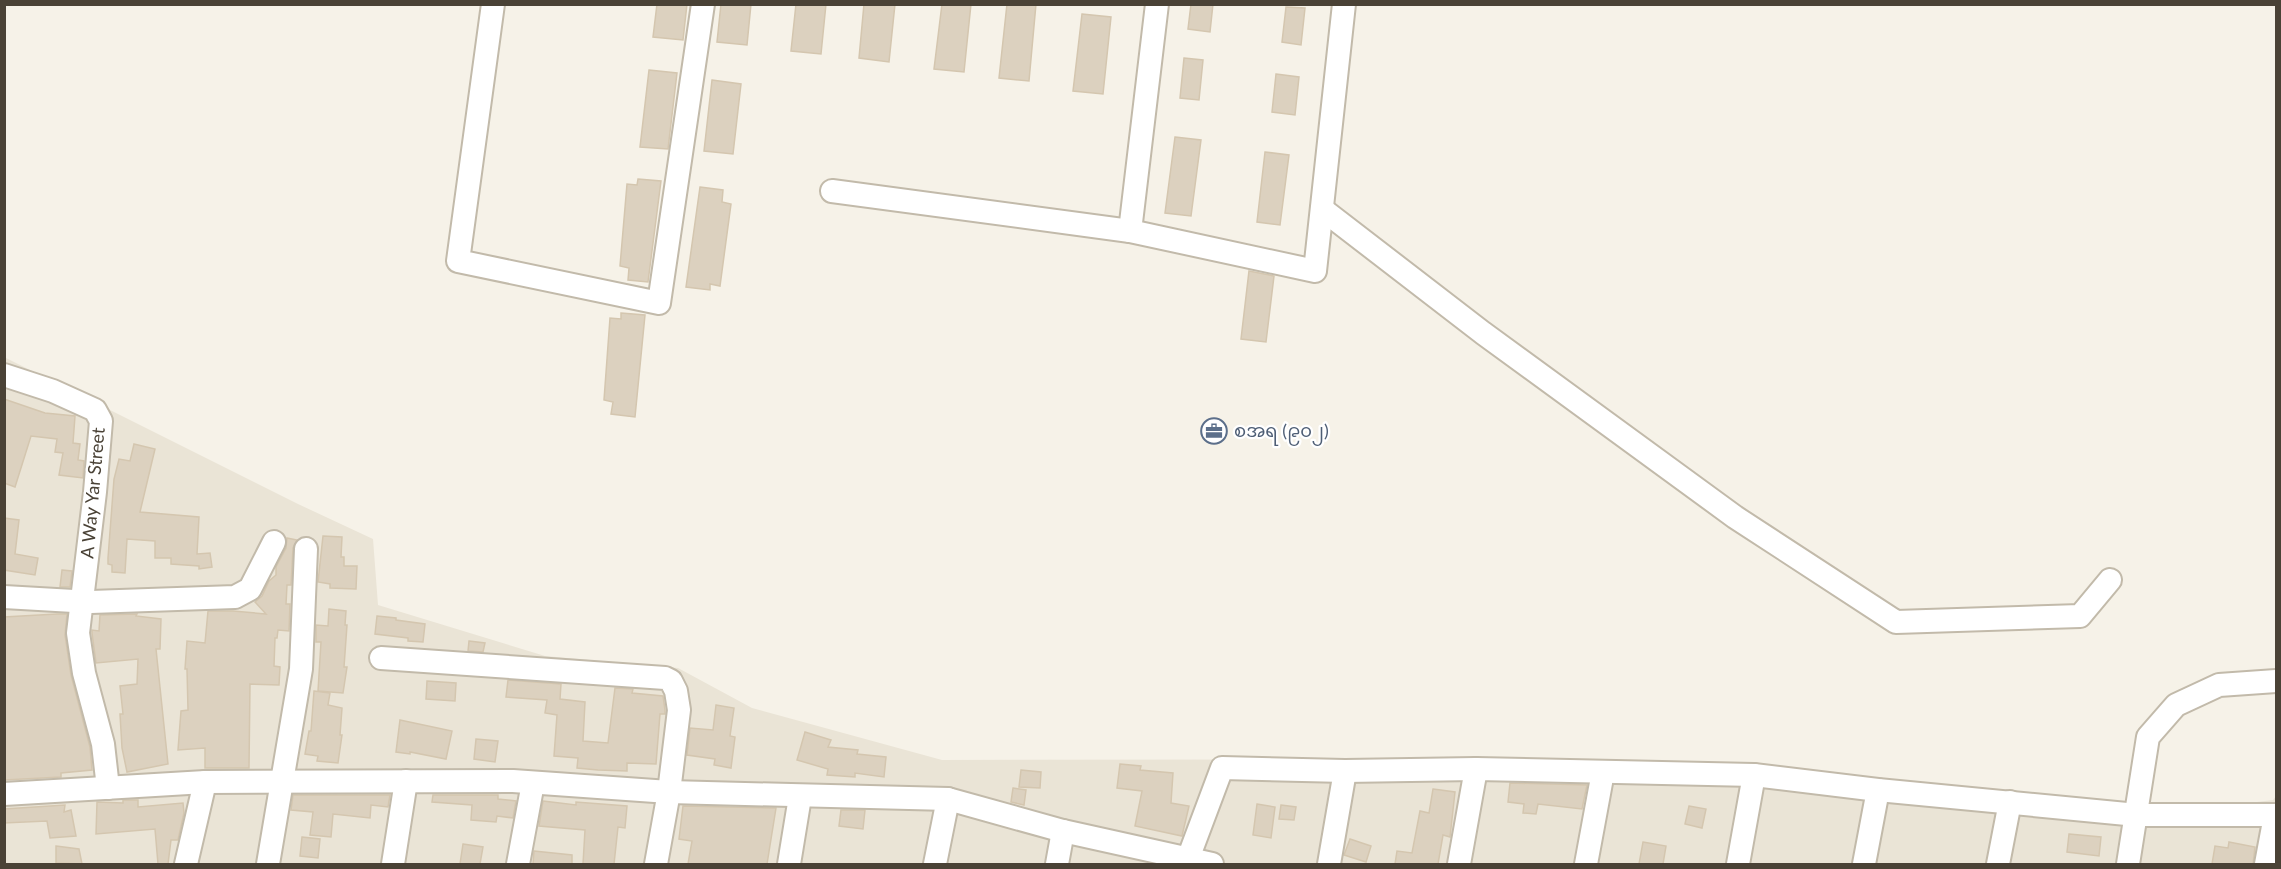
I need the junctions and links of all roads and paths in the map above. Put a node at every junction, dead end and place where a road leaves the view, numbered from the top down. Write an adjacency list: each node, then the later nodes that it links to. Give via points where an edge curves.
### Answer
1 (493, 4): 2 (street, via 458,261 658,303)
2 (703, 4)
3 (1156, 4): 7 (street)
4 (1344, 4): 6 (street)
5 (832, 191): 7 (street)
6 (1322, 209): 7 (street, via 1315,271); 11 (street, via 1483,333 1736,517 1896,622 2080,616)
7 (1130, 231)
8 (4, 375): 13 (street, A Way Yar Street, via 95,410 101,421)
9 (274, 542): 13 (street, via 250,589 235,597)
10 (306, 549): 22 (street, via 301,669)
11 (2110, 580)
12 (4, 597): 13 (street)
13 (83, 601): 24 (street, A Way Yar Street, via 78,633 103,744)
14 (381, 658): 26 (street, via 665,678 676,691 679,710)
15 (2277, 681): 31 (street, via 2219,685 2176,705 2148,737)
16 (1476, 769): 17 (street); 18 (street); 45 (street)
17 (1345, 771): 34 (street, via 1222,768); 44 (street)
18 (1603, 772): 19 (street); 46 (street)
19 (1755, 775): 25 (street); 47 (street)
20 (406, 781): 22 (street); 23 (street); 37 (street)
21 (205, 782): 22 (street); 24 (street); 35 (street)
22 (283, 782): 36 (street)
23 (533, 783): 26 (street); 38 (street)
24 (108, 788): 27 (street)
25 (1878, 790): 30 (street); 48 (street)
26 (669, 792): 28 (street); 39 (street)
27 (4, 794)
28 (800, 797): 29 (street); 40 (street)
29 (948, 799): 33 (street); 41 (street)
30 (2010, 802): 31 (street); 49 (street)
31 (2137, 815): 32 (street); 50 (street)
32 (2276, 816): 51 (street)
33 (1063, 831): 34 (street); 42 (street)
34 (1186, 862): 43 (street)
35 (186, 864)
36 (268, 864)
37 (393, 864)
38 (518, 864)
39 (656, 864)
40 (789, 864)
41 (935, 864)
42 (1057, 864)
43 (1212, 864)
44 (1329, 864)
45 (1459, 864)
46 (1586, 864)
47 (1738, 864)
48 (1864, 864)
49 (1998, 864)
50 (2128, 864)
51 (2266, 864)

